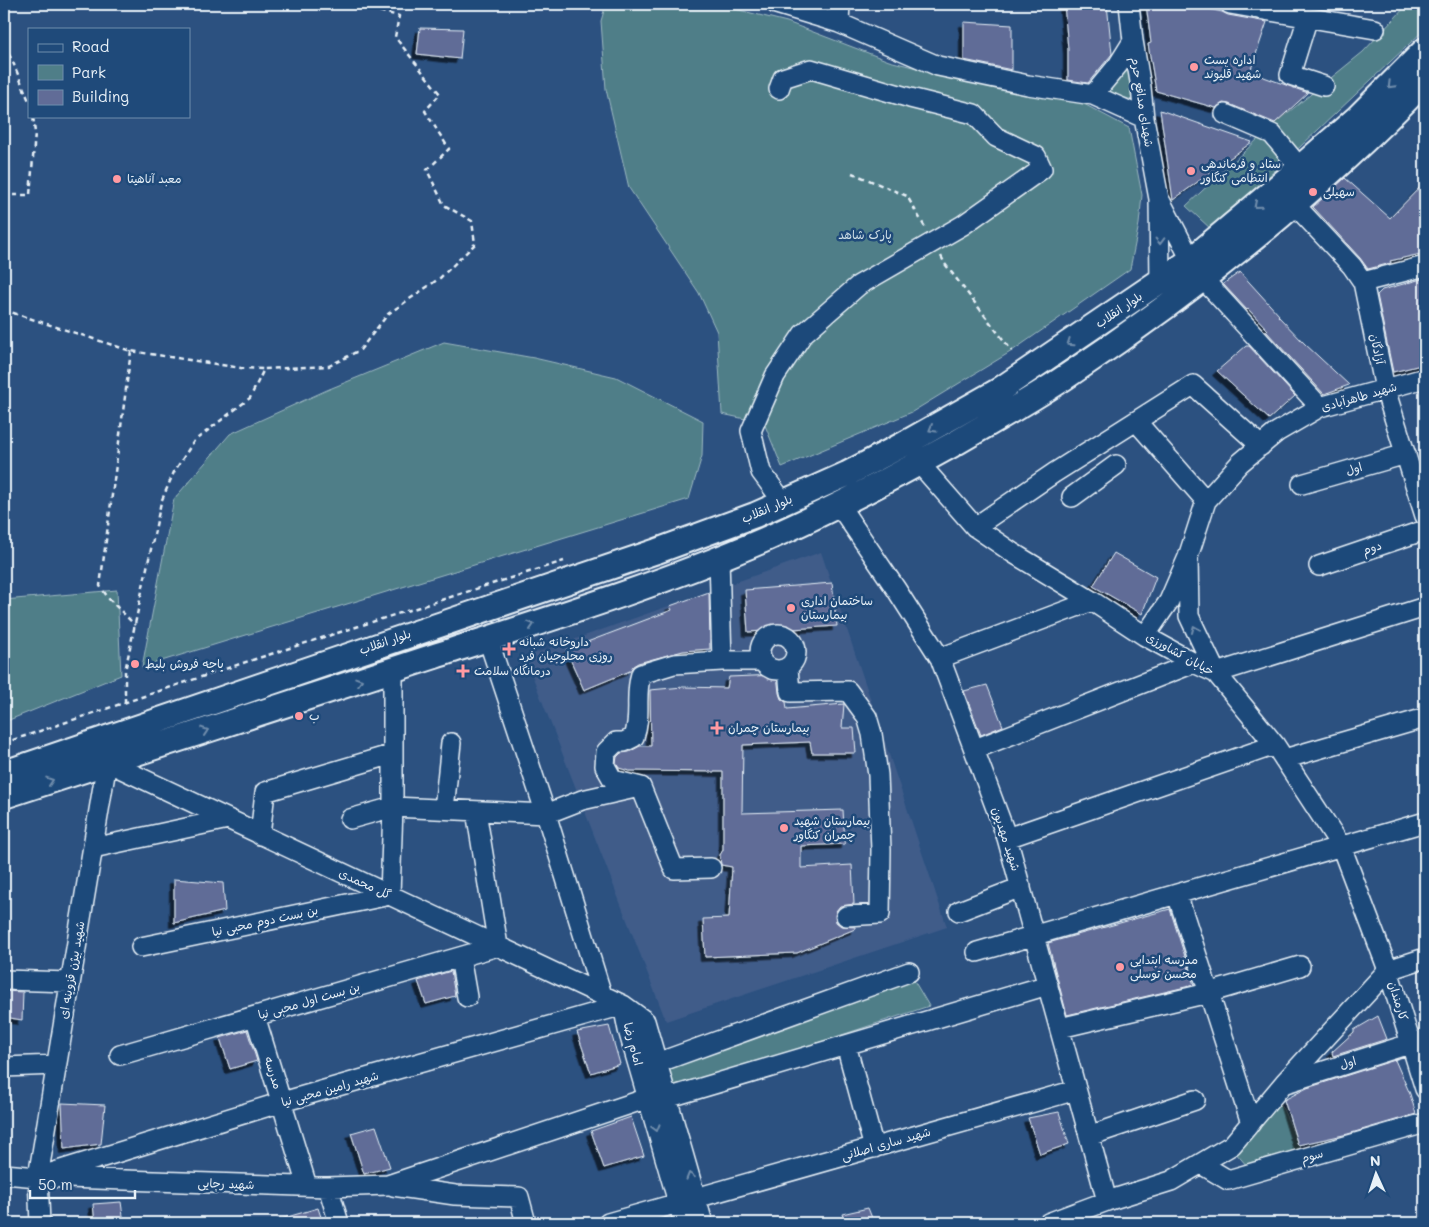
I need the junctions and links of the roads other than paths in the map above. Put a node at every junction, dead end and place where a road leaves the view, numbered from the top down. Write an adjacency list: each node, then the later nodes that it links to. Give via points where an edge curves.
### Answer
1 (776, 4): 7 (street)
2 (840, 4): 7 (street)
3 (1129, 4): 9 (street, شهدای مدافع حرم)
4 (1230, 4): 5 (street)
5 (1278, 8): 6 (street)
6 (1308, 17): 8 (street); 12 (street, via 1290,75)
7 (839, 23): 14 (street, via 938,66)
8 (1375, 29)
9 (1133, 41): 14 (street, via 1118,65); 16 (street, شهدای مدافع حرم)
10 (1425, 50): 17 (main road, بلوار انقلاب, one-way to 17, via 1358,117)
11 (1425, 80): 19 (main road, بلوار انقلاب, via 1378,130)
12 (1324, 86)
13 (779, 89): 36 (street, via 783,78 811,69 974,114 996,137 1036,156 1042,169 963,225 859,285 803,334 775,376 751,431 760,472)
14 (1092, 95): 16 (street)
15 (1225, 114): 17 (street, via 1272,134)
16 (1144, 118): 18 (street, شهدای مدافع حرم)
17 (1300, 168): 21 (main road, بلوار انقلاب, one-way to 21)
18 (1160, 199): 21 (street); 23 (street, one-way to 23)
19 (1294, 204): 21 (main road, بلوار انقلاب); 22 (street, آزادگان)
20 (1425, 266): 22 (street)
21 (1197, 269): 23 (main road, بلوار انقلاب); 26 (street)
22 (1363, 282): 25 (street, آزادگان)
23 (1166, 292): 30 (main road, بلوار انقلاب, via 1069,375); 36 (main road, بلوار انقلاب, one-way to 36, via 906,444)
24 (1425, 378): 25 (street, شهید طاهرآبادی)
25 (1385, 389): 26 (street, شهید طاهرآبادی); 29 (street, آزادگان)
26 (1320, 407): 28 (street, شهید طاهرآبادی)
27 (1136, 421): 28 (street, via 1193,385); 32 (street); 35 (street)
28 (1260, 446): 35 (street, شهید طاهرآبادی)
29 (1406, 454): 33 (street, اول); 34 (street, آزادگان)
30 (918, 463): 37 (main road, بلوار انقلاب); 39 (street, خیابان کشاورزی)
31 (1116, 465): 32 (street, via 1076,503)
32 (1054, 473): 39 (street)
33 (1302, 484)
34 (1422, 492): 38 (street, آزادگان)
35 (1206, 501): 42 (street, شهید طاهرآبادی)
36 (784, 502): 61 (main road, بلوار انقلاب, via 755,516)
37 (840, 505): 41 (main road, بلوار انقلاب); 48 (street, شهید مهدیون)
38 (1425, 516)
39 (975, 527): 44 (street, خیابان کشاورزی)
40 (1425, 530): 43 (street, دوم)
41 (719, 558): 47 (main road, بلوار انقلاب, one-way to 41, via 639,589); 49 (street)
42 (1188, 558): 46 (street, via 1169,601); 54 (street, one-way to 42, via 1189,616)
43 (1319, 566)
44 (1092, 601): 46 (street, خیابان کشاورزی); 48 (street)
45 (1425, 607): 54 (street)
46 (1145, 636): 51 (street, خیابان کشاورزی)
47 (488, 639): 53 (main road, بلوار انقلاب); 67 (street)
48 (940, 658): 57 (street, شهید مهدیون)
49 (722, 660): 50 (street); 62 (street, via 674,664 642,674 637,687 638,725 634,737 616,742 606,752 605,766 613,780)
50 (762, 661): 52 (street, via 776,671); 52 (street, via 762,644 770,636 781,634 791,640 796,651 796,657)
51 (1194, 663): 54 (street, خیابان کشاورزی); 57 (street)
52 (788, 668): 80 (street, via 790,692 848,691 867,717 872,734 878,775 880,914)
53 (393, 670): 59 (street); 60 (main road, بلوار انقلاب, one-way to 53)
54 (1216, 673): 58 (street, خیابان کشاورزی)
55 (1425, 718): 58 (street)
56 (450, 744): 65 (street)
57 (975, 749): 72 (street, شهید مهدیون)
58 (1280, 752): 72 (street); 73 (street, خیابان کشاورزی)
59 (393, 754): 64 (street); 71 (street, via 265,792)
60 (107, 762): 63 (main road, بلوار انقلاب, one-way to 60); 68 (street, گل محمدی); 74 (street, شهید بیژن قزوینه ای)
61 (4, 773)
62 (641, 787): 67 (street, via 582,800); 75 (street, via 674,869)
63 (4, 796)
64 (392, 807): 65 (street); 69 (street); 78 (street)
65 (444, 809): 66 (street)
66 (476, 811): 67 (street); 82 (street)
67 (546, 814): 94 (street)
68 (228, 819): 71 (street, گل محمدی); 74 (street)
69 (350, 819)
70 (1425, 822): 73 (street)
71 (260, 835): 78 (street, گل محمدی)
72 (1007, 838): 76 (street, شهید مهدیون)
73 (1341, 846): 77 (street); 88 (street, خیابان کشاورزی)
74 (92, 848): 91 (street, شهید بیژن قزوینه ای)
75 (711, 868)
76 (1021, 887): 79 (street); 81 (street, شهید مهدیون)
77 (1177, 894): 81 (street); 93 (street)
78 (390, 895): 82 (street, گل محمدی); 83 (street, بن بست دوم محبی نیا)
79 (959, 911)
80 (846, 916)
81 (1034, 935): 84 (street); 92 (street, شهید مهدیون)
82 (498, 946): 85 (street, بن بست اول محبی نیا); 94 (street, گل محمدی)
83 (141, 947)
84 (977, 952)
85 (460, 957): 95 (street); 97 (street, بن بست اول محبی نیا)
86 (1425, 958): 88 (street)
87 (1300, 966): 93 (street)
88 (1388, 970): 99 (street, کارمندان); 105 (street)
89 (909, 972): 102 (street)
90 (4, 980): 91 (street)
91 (70, 982): 103 (street, شهید بیژن قزوینه ای)
92 (1048, 985): 98 (street, شهید مهدیون); 100 (street)
93 (1208, 993): 98 (street); 111 (street)
94 (602, 995): 96 (street, گل محمدی)
95 (467, 997)
96 (624, 1005): 102 (street, امام رضا, via 645,1021); 108 (street, امام رضا, via 628,1030); 110 (street, شهید رامین محبی نیا)
97 (255, 1016): 101 (street, بن بست اول محبی نیا); 110 (street, مدرسه)
98 (1060, 1028): 107 (street, شهید مهدیون)
99 (1418, 1042): 105 (street, اول); 106 (street, کارمندان)
100 (846, 1045): 108 (street); 114 (street)
101 (120, 1055)
102 (657, 1063): 108 (street, امام رضا)
103 (56, 1065): 104 (street); 117 (street, شهید بیژن قزوینه ای)
104 (4, 1067)
105 (1284, 1083): 111 (street)
106 (1425, 1089)
107 (1076, 1090): 113 (street, شهید مهدیون); 114 (street, شهید ساری اصلانی)
108 (660, 1096): 118 (street); 121 (street, امام رضا, one-way to 108); 123 (street, امام رضا, one-way to 123)
109 (1195, 1100): 113 (street)
110 (282, 1102): 117 (street, شهید رامین محبی نیا); 119 (street, مدرسه)
111 (1251, 1123): 115 (street, via 1232,1146)
112 (1425, 1124): 115 (street, سوم, via 1228,1180)
113 (1089, 1136): 122 (street, شهید مهدیون)
114 (874, 1148): 121 (street, شهید ساری اصلانی)
115 (1201, 1164): 122 (street, via 1171,1181)
116 (4, 1174): 117 (street, شهید رجایی)
117 (38, 1177): 119 (street, شهید رجایی); 126 (street, شهید بیژن قزوینه ای)
118 (388, 1185): 120 (street, شهید رجایی); 128 (street, via 455,1196 519,1196)
119 (307, 1186): 120 (street, شهید رجایی)
120 (328, 1187): 127 (street)
121 (696, 1198): 123 (street, شهید ساری اصلانی); 131 (street, امام رضا)
122 (1107, 1201): 124 (street)
123 (678, 1203): 129 (street, شهید ساری اصلانی); 130 (street, امام رضا)
124 (1083, 1217): 125 (street)
125 (1055, 1222)
126 (40, 1223)
127 (339, 1223)
128 (526, 1223)
129 (608, 1223)
130 (684, 1223)
131 (704, 1223)

